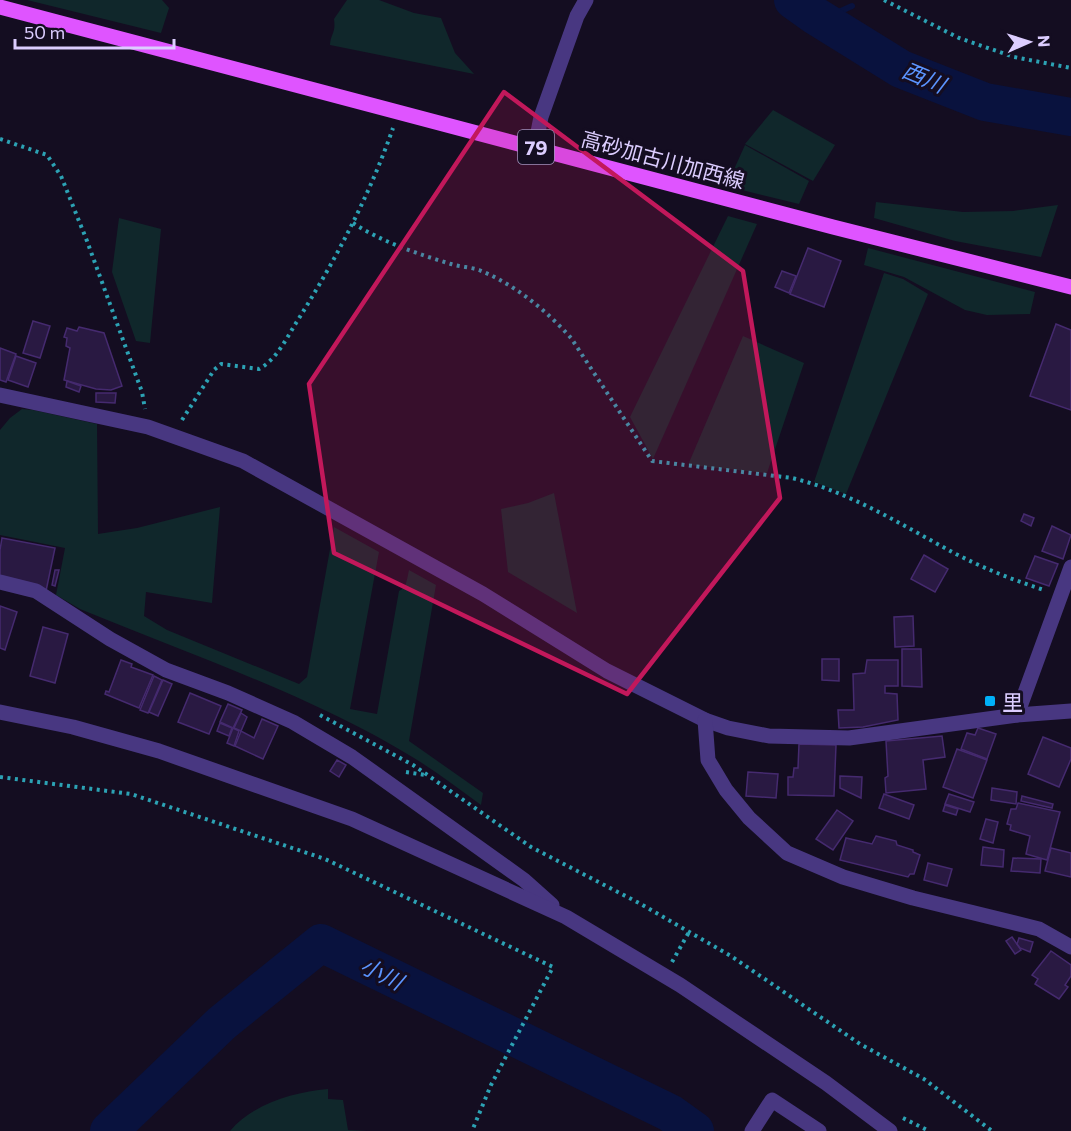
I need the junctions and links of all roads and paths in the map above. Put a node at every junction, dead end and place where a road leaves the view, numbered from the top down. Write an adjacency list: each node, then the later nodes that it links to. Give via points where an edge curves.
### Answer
1 (586, 0): 7 (street, via 561,61)
2 (884, 0): 4 (path, via 959,38 1014,57)
3 (0, 7): 5 (main road, 高砂加古川加西線 / 79)
4 (1071, 68)
5 (400, 111): 7 (main road, 高砂加古川加西線 / 79); 8 (path)
6 (0, 139): 11 (path, via 47,155 61,176 142,392)
7 (535, 147): 9 (main road, 高砂加古川加西線 / 79)
8 (354, 223): 12 (path, via 274,358 259,369 221,364); 15 (path, via 433,259 477,269 523,294 571,338 652,461 809,482 867,506 993,572)
9 (1071, 286)
10 (0, 395): 11 (street)
11 (148, 427): 12 (street)
12 (172, 436): 20 (street, via 243,461 483,594 607,671)
13 (1071, 567): 15 (street)
14 (0, 582): 23 (street, via 36,591 166,670 293,722 342,751 524,880)
15 (1059, 596): 19 (street)
16 (0, 712): 23 (street, via 159,751 352,819)
17 (315, 712): 24 (path, via 413,765 531,847)
18 (1064, 712): 19 (street); 21 (street)
19 (1017, 715): 20 (street, via 849,738 769,736)
20 (705, 720): 25 (street, via 708,759 726,790 787,853 843,877 1039,929)
21 (1071, 723)
22 (0, 777): 27 (path, via 131,794 325,859 553,968 491,1085)
23 (566, 917): 26 (street)
24 (689, 932): 26 (path); 31 (path, via 860,1044 924,1078)
25 (1071, 947)
26 (664, 976): 30 (street, via 826,1083)
27 (472, 1131)
28 (752, 1131): 29 (street, via 772,1100)
29 (819, 1131)
30 (890, 1131)
31 (992, 1131)

